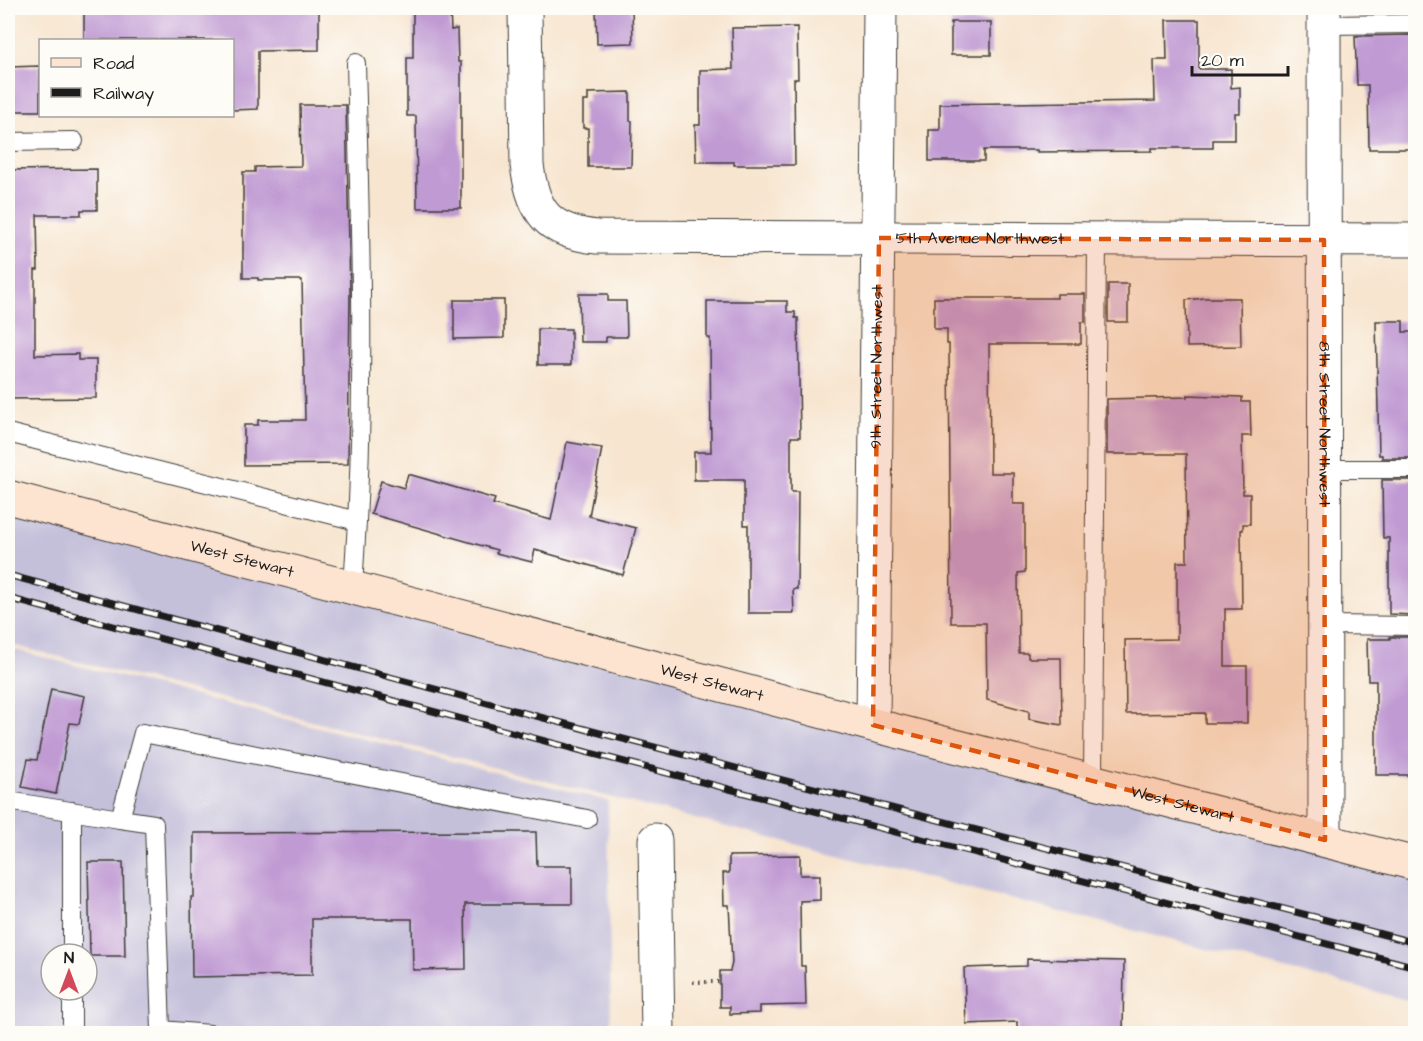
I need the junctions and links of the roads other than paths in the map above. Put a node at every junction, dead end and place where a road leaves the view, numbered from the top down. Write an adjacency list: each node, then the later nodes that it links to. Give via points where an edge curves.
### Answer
1 (525, 8): 8 (street, 5th Avenue Northwest, via 527,165 530,186 549,222 566,232 597,237)
2 (880, 8): 8 (street, 9th Street Northwest)
3 (1324, 16): 4 (lane); 10 (street, 8th Street Northwest)
4 (1416, 24)
5 (356, 63): 16 (lane, via 362,316)
6 (74, 141): 7 (lane)
7 (8, 142)
8 (879, 238): 9 (street, 5th Avenue Northwest); 20 (street, 9th Street Northwest)
9 (1097, 239): 10 (street, 5th Avenue Northwest); 21 (lane)
10 (1324, 240): 11 (street, 5th Avenue Northwest); 13 (street, 8th Street Northwest)
11 (1416, 240)
12 (8, 433): 16 (lane)
13 (1326, 469): 14 (lane); 18 (street, 8th Street Northwest)
14 (1416, 469)
15 (8, 497): 17 (street, West Stewart)
16 (357, 522): 17 (lane)
17 (353, 588): 20 (street, West Stewart)
18 (1326, 625): 19 (lane); 27 (street, 8th Street Northwest)
19 (1416, 626)
20 (873, 725): 21 (street, West Stewart)
21 (1093, 781): 27 (street, West Stewart)
22 (8, 801): 23 (lane)
23 (72, 811): 24 (lane); 29 (lane)
24 (120, 819): 25 (lane, via 143,733); 32 (lane, via 154,824 161,1030)
25 (587, 819)
26 (655, 840): 33 (street)
27 (1325, 840): 28 (street, West Stewart)
28 (1416, 864)
29 (72, 942)
30 (72, 1002): 31 (lane)
31 (72, 1034)
32 (210, 1034)
33 (658, 1034)

